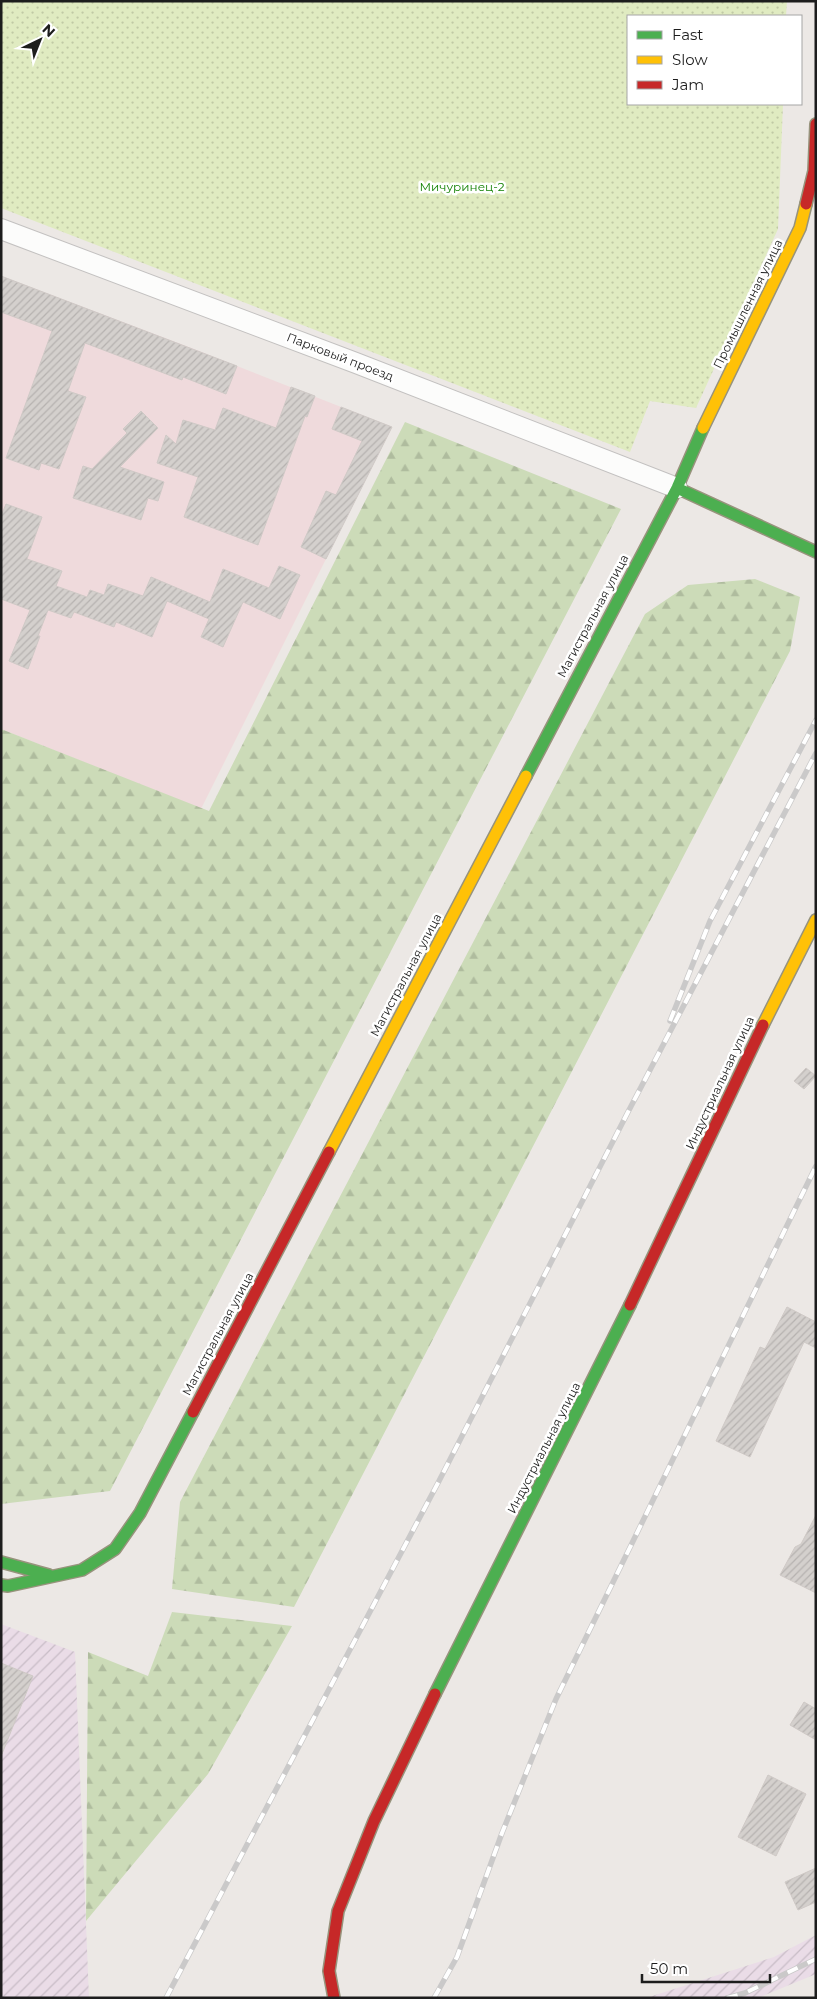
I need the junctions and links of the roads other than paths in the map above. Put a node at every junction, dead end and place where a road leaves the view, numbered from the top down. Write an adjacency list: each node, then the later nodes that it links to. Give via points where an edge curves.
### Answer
1 (816, 124): 3 (main road, Промышленная улица, via 814,171 800,228)
2 (1, 229): 3 (street, Парковый проезд)
3 (677, 488): 4 (main road); 7 (main road, Магистральная улица, via 140,1513 115,1549 82,1570)
4 (816, 552)
5 (816, 920): 9 (main road, Индустриальная улица, via 601,1366 374,1821 338,1911 329,1971)
6 (1, 1562): 7 (main road)
7 (55, 1576): 8 (main road, Магистральная улица)
8 (1, 1585)
9 (334, 1998)

